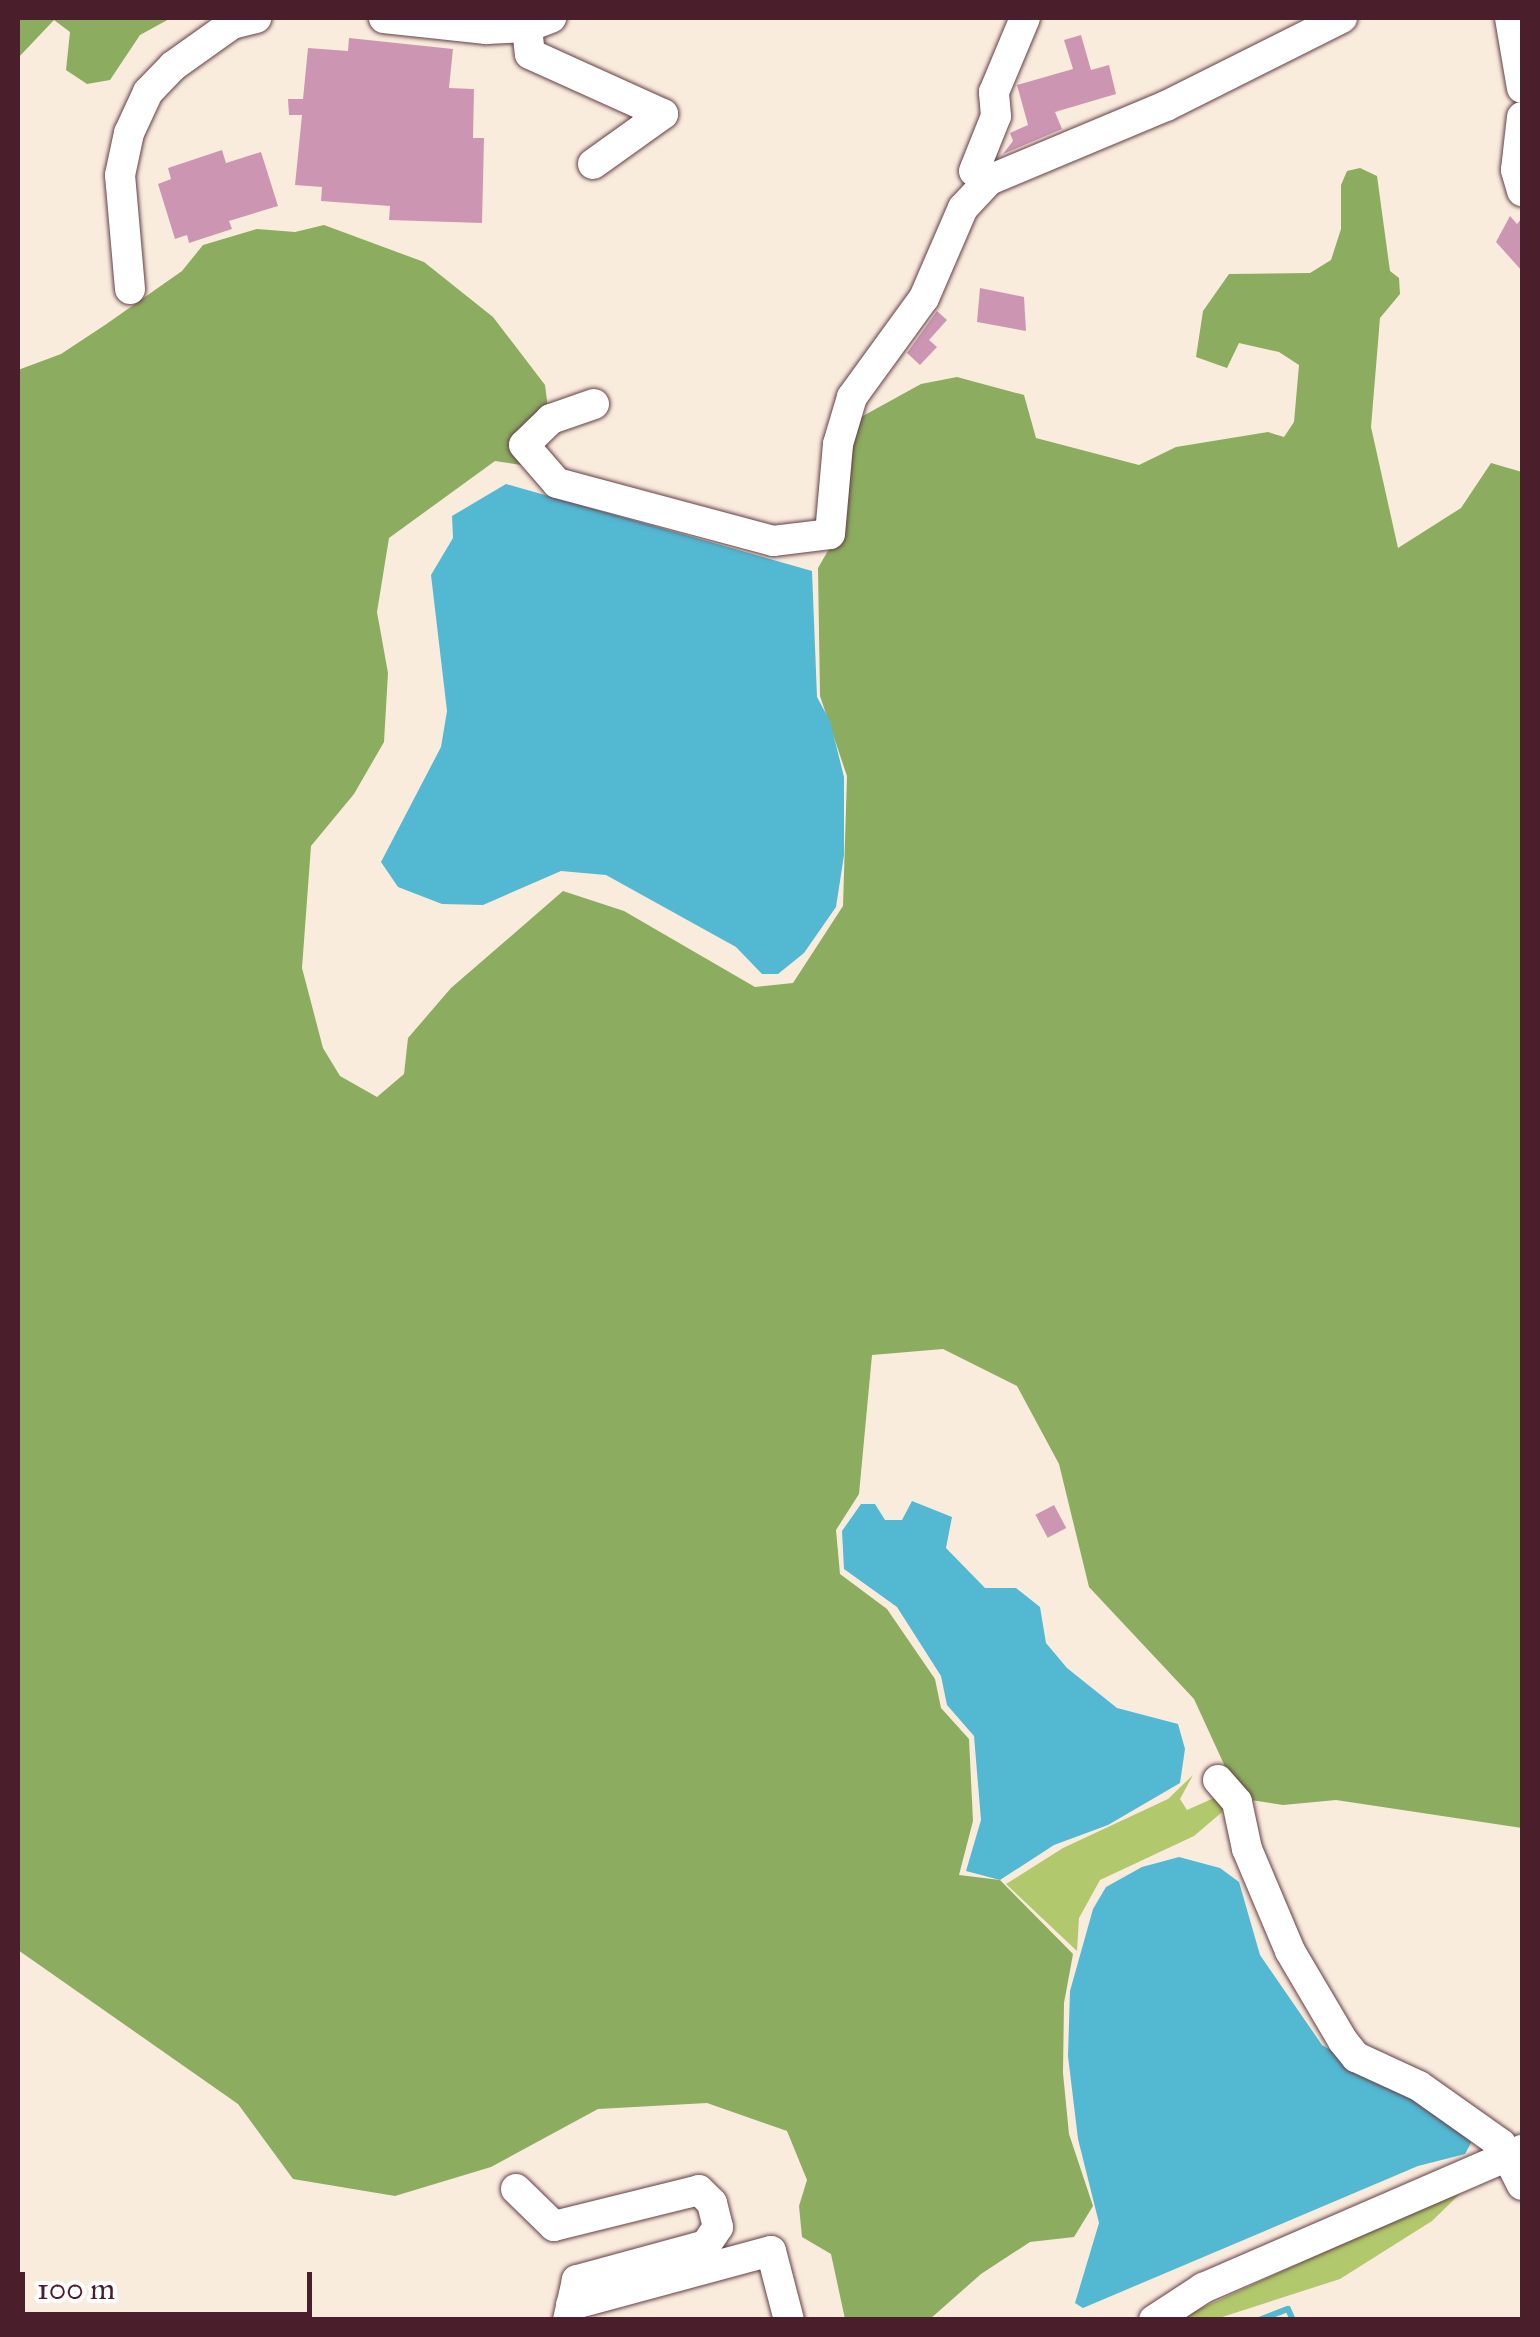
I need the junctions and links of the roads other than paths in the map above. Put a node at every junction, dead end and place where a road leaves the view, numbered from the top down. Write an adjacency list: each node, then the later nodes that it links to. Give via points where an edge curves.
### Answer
1 (256, 18): 12 (street, via 232,24 148,92 120,176)
2 (384, 18): 6 (street)
3 (1024, 18): 10 (street, via 994,92 996,116 974,171)
4 (1342, 18): 10 (street, via 1166,106)
5 (1510, 18): 7 (street)
6 (539, 22): 9 (street, via 530,54 663,114)
7 (1522, 88)
8 (1522, 117): 11 (street, via 1516,170)
9 (593, 164)
10 (989, 180): 13 (street, via 963,208 924,298 852,396 838,444 830,534 773,541 557,483 524,445 551,418)
11 (1522, 191)
12 (130, 289)
13 (594, 404)
14 (1218, 1780): 15 (street, via 1237,1802 1247,1849 1290,1951 1356,2057 1470,2118)
15 (1516, 2153): 16 (street); 21 (street, via 1202,2288)
16 (1522, 2185)
17 (516, 2189): 19 (street, via 554,2226 700,2190 712,2203 718,2227 706,2244 577,2280)
18 (617, 2306): 19 (street); 20 (street, via 771,2250)
19 (570, 2312)
20 (789, 2320)
21 (1154, 2320)

